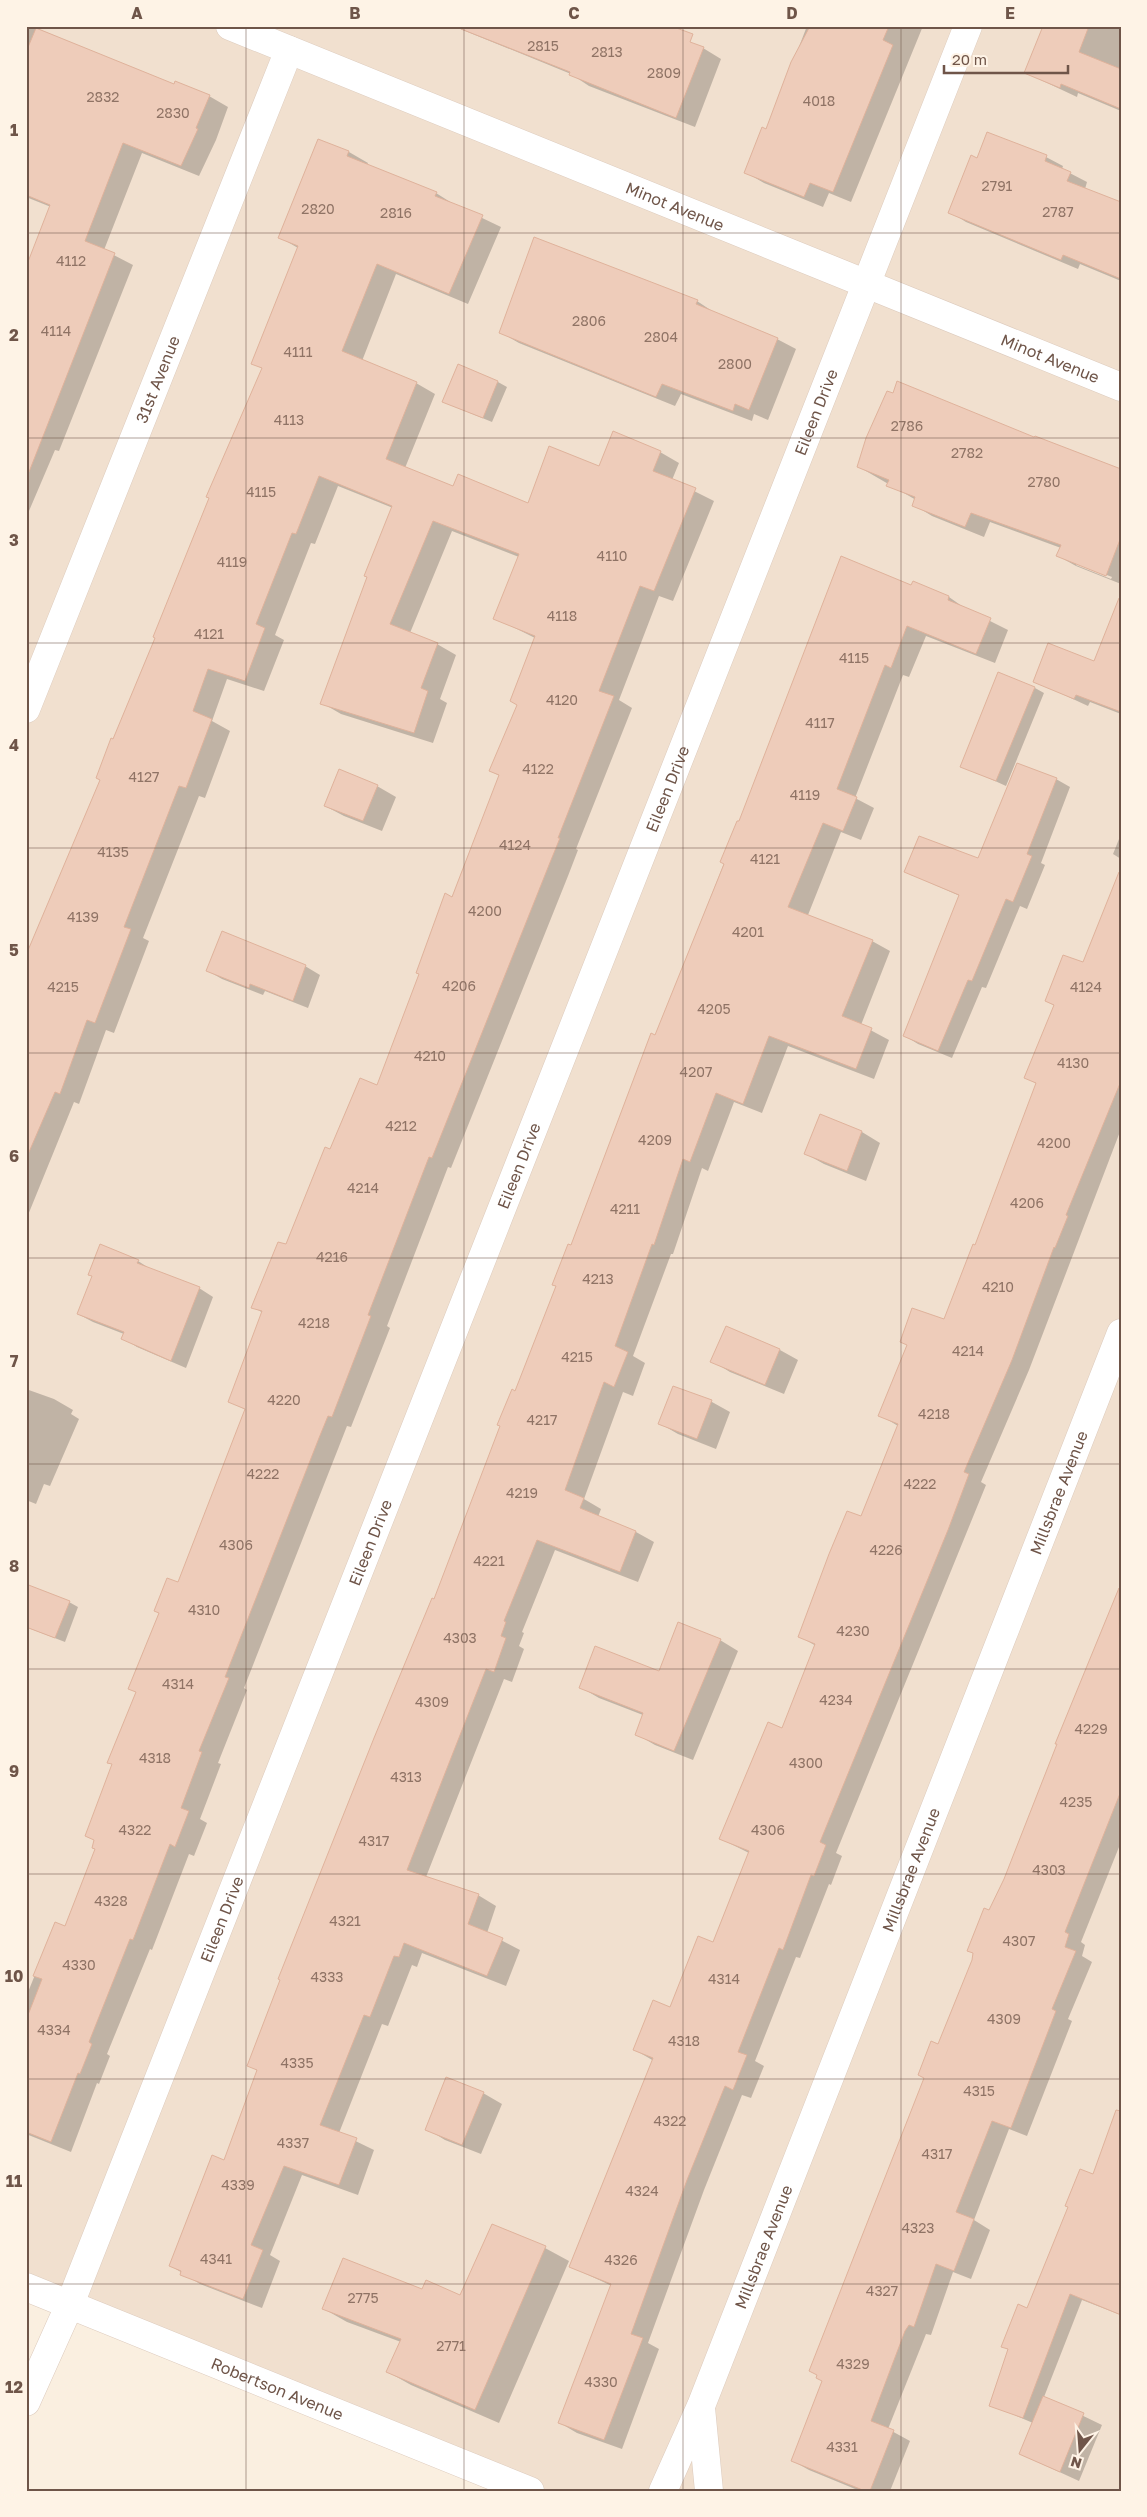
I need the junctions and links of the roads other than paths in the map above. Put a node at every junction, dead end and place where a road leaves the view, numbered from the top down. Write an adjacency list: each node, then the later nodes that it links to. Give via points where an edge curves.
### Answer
1 (230, 26): 3 (street, Minot Avenue)
2 (968, 26): 4 (street, Eileen Drive)
3 (289, 50): 4 (street, Minot Avenue); 6 (street, 31st Avenue)
4 (868, 284): 5 (street, Minot Avenue); 9 (street, Eileen Drive)
5 (1121, 387)
6 (26, 708)
7 (1121, 1333): 11 (street, Millsbrae Avenue)
8 (26, 2287): 9 (street, Robertson Avenue)
9 (70, 2304): 10 (street, Eileen Drive); 12 (street, Robertson Avenue)
10 (26, 2402)
11 (701, 2406): 13 (street, Millsbrae Avenue); 14 (street, Millsbrae Avenue)
12 (530, 2491)
13 (663, 2491)
14 (709, 2491)

